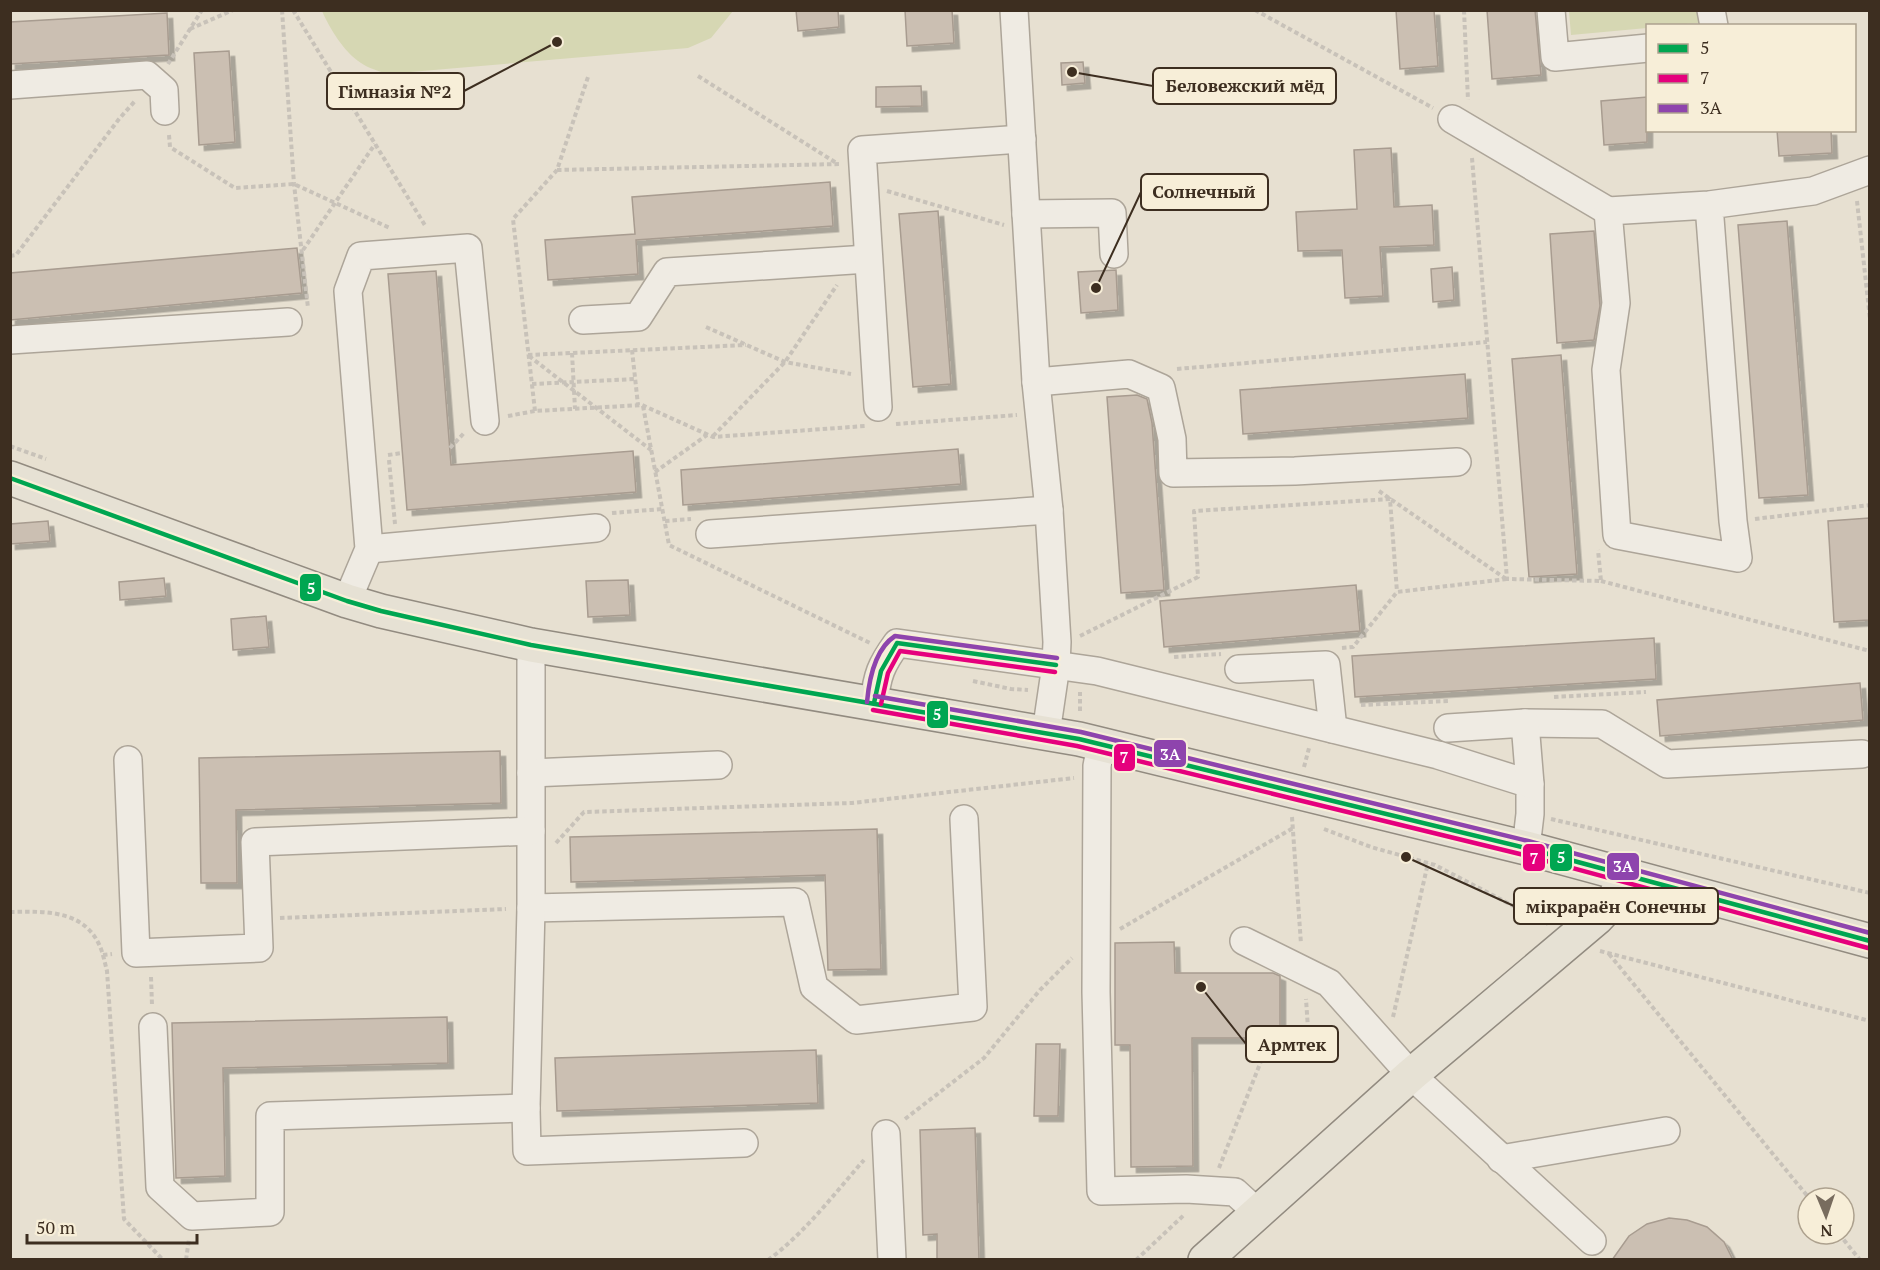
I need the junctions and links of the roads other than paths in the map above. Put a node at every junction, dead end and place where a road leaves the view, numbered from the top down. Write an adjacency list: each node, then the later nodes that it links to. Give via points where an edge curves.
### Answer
1 (1014, 10): 7 (lane)
2 (1551, 10): 3 (lane, via 1555,57)
3 (1646, 48)
4 (10, 85): 5 (lane, via 78,87 147,75 164,90)
5 (165, 111)
6 (1461, 124): 10 (lane)
7 (1022, 139): 11 (lane); 13 (lane, via 862,150 855,170)
8 (1869, 170): 9 (lane, via 1813,190)
9 (1709, 206): 10 (lane); 10 (lane, via 1738,558 1617,535 1606,370 1616,303)
10 (1608, 210)
11 (1027, 223): 12 (lane, via 1112,213); 17 (lane)
12 (1114, 254)
13 (862, 260): 15 (lane, via 667,272 638,317); 18 (lane)
14 (298, 315): 16 (lane)
15 (583, 320)
16 (10, 340)
17 (1036, 382): 20 (lane, via 1129,374 1161,388 1172,439 1173,473); 22 (lane)
18 (878, 407)
19 (475, 426): 25 (lane, via 468,248 361,256 348,291)
20 (1456, 462)
21 (10, 478): 26 (main road)
22 (1049, 510): 24 (lane); 28 (lane)
23 (596, 528): 25 (lane)
24 (710, 534)
25 (369, 549): 26 (lane)
26 (348, 601): 27 (main road)
27 (531, 645): 30 (main road); 39 (lane)
28 (1055, 666): 30 (lane, via 897,642 876,680); 32 (lane, via 1097,670); 34 (lane)
29 (1239, 669): 32 (lane, via 1326,665)
30 (874, 703): 34 (main road)
31 (1525, 723): 33 (lane); 36 (lane, via 1602,724 1667,764); 40 (lane)
32 (1324, 727): 40 (lane)
33 (1448, 728)
34 (1046, 733): 35 (main road)
35 (1101, 745): 43 (main road, via 1297,810); 55 (lane, via 1097,766 1096,943 1101,1191 1235,1192)
36 (1862, 754)
37 (128, 760): 42 (lane, via 143,952 259,948 255,842)
38 (718, 765): 39 (lane)
39 (531, 773): 42 (lane)
40 (1530, 784): 43 (lane)
41 (964, 819): 45 (lane, via 973,1007 856,1020 814,987 795,902)
42 (531, 831): 45 (lane)
43 (1526, 848): 44 (main road)
44 (1625, 875): 47 (main road); 49 (main road, via 1614,900 1597,918)
45 (531, 908): 50 (lane)
46 (1244, 941): 49 (lane, via 1329,983)
47 (1869, 941)
48 (153, 1027): 50 (lane, via 160,1187 192,1216 270,1212 270,1116)
49 (1411, 1076): 54 (lane); 55 (main road)
50 (526, 1108): 53 (lane, via 527,1151)
51 (1666, 1131): 54 (lane)
52 (886, 1134): 57 (lane)
53 (744, 1143)
54 (1501, 1159): 56 (lane)
55 (1258, 1213): 58 (main road)
56 (1592, 1241)
57 (892, 1260)
58 (1205, 1260)

